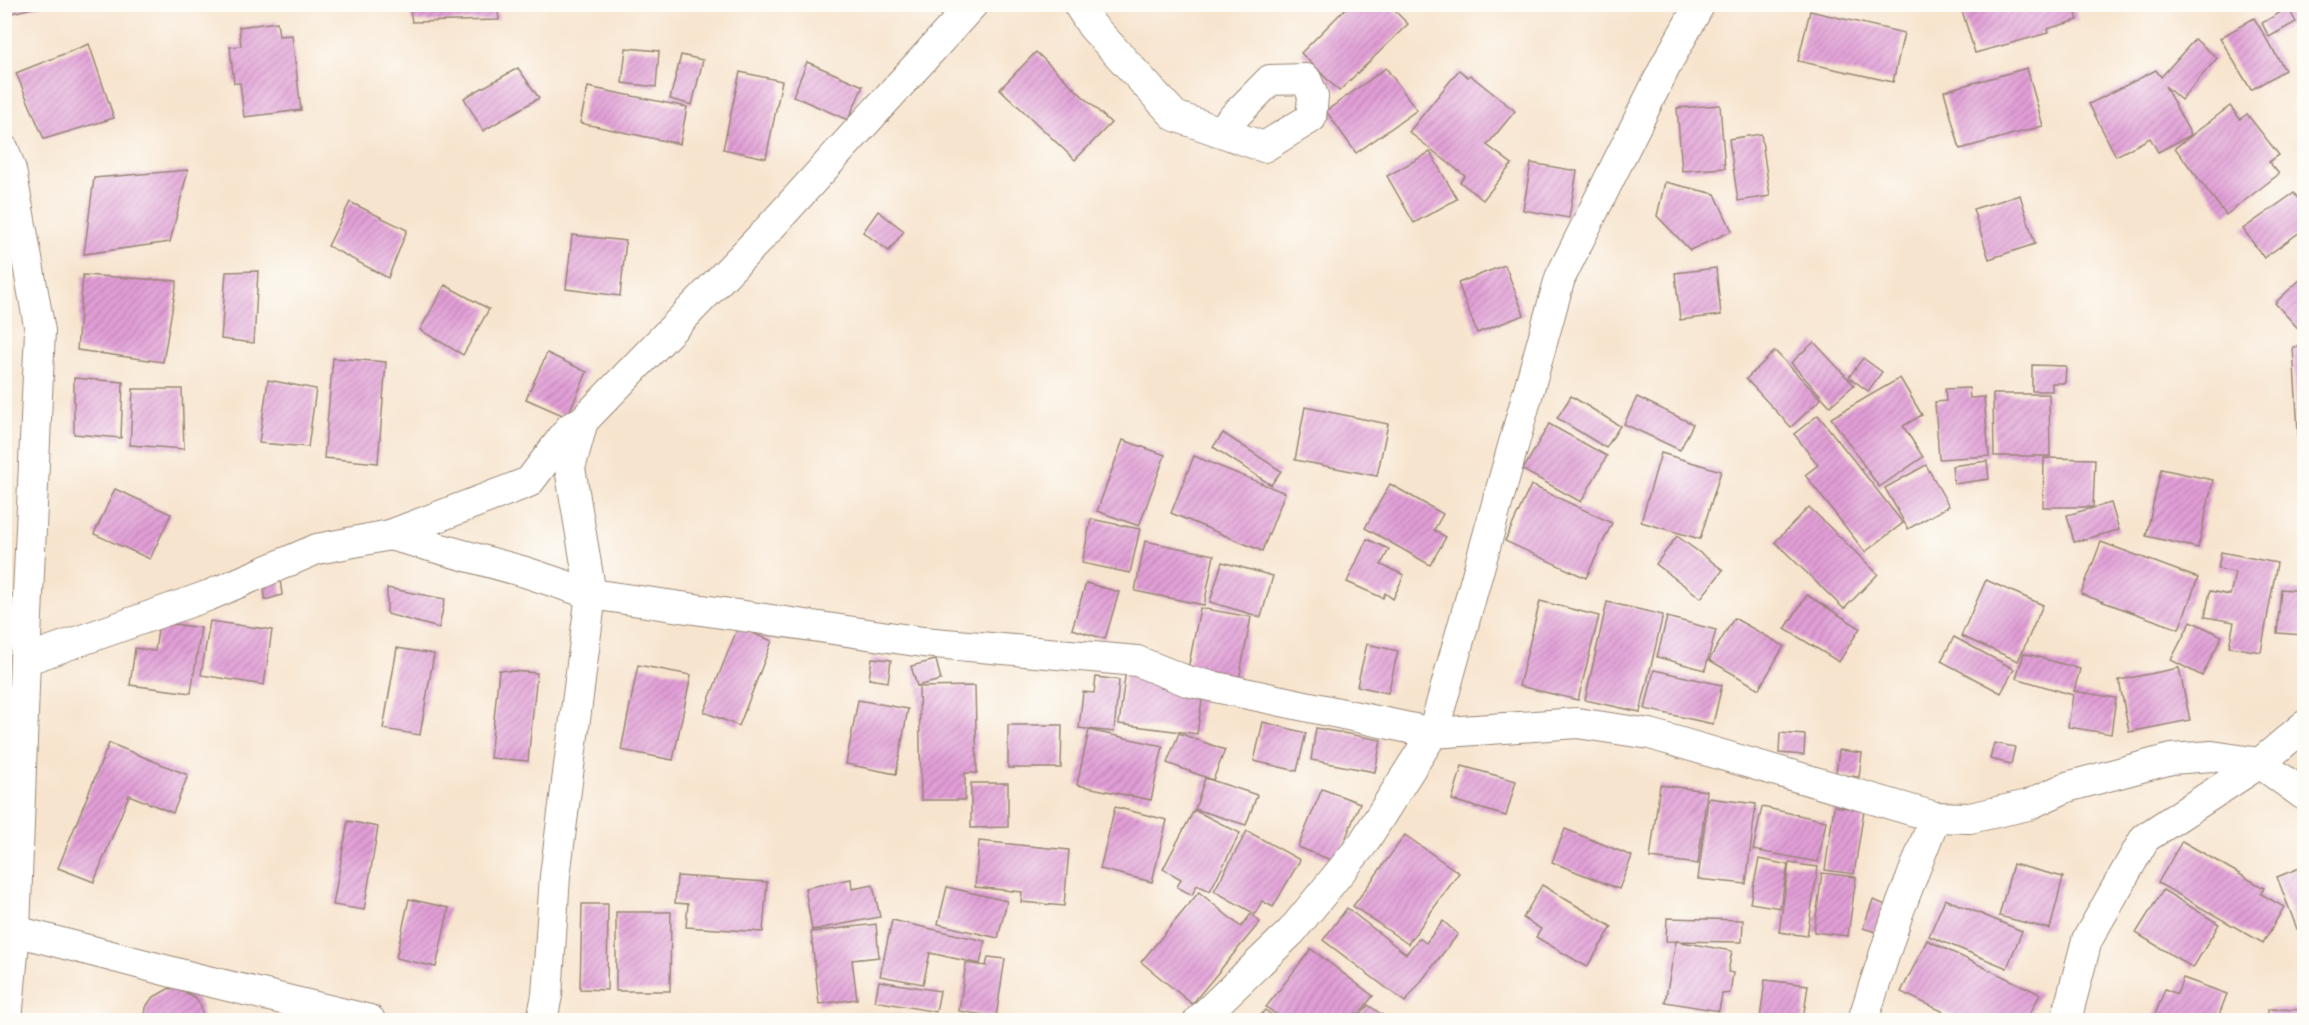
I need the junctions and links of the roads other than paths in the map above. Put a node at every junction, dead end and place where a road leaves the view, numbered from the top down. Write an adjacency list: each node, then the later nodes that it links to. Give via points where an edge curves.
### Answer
1 (973, 4): 6 (street, via 765,232)
2 (1078, 4): 4 (street, via 1092,26 1175,117)
3 (1700, 4): 11 (street, via 1666,63 1560,278)
4 (1219, 132)
5 (4, 150): 9 (street, via 40,331)
6 (583, 421): 7 (street, via 570,428 529,482); 8 (street, via 570,468)
7 (390, 535): 8 (street); 9 (street, via 317,549 210,595)
8 (591, 594): 11 (street, via 923,642 1137,661 1187,681); 18 (street, via 555,876)
9 (24, 660): 15 (street)
10 (2304, 726): 12 (street)
11 (1433, 733): 14 (street, via 1577,723 1640,732); 19 (street, via 1362,845 1292,932)
12 (2260, 764): 13 (street); 14 (street, via 2212,756 2171,759 2067,787 2028,805 1970,818); 21 (street, via 2145,838 2087,940)
13 (2304, 795)
14 (1935, 818): 20 (street)
15 (10, 930): 16 (street); 17 (street)
16 (7, 1020)
17 (370, 1020)
18 (542, 1020)
19 (1199, 1020)
20 (1863, 1020)
21 (2066, 1020)

